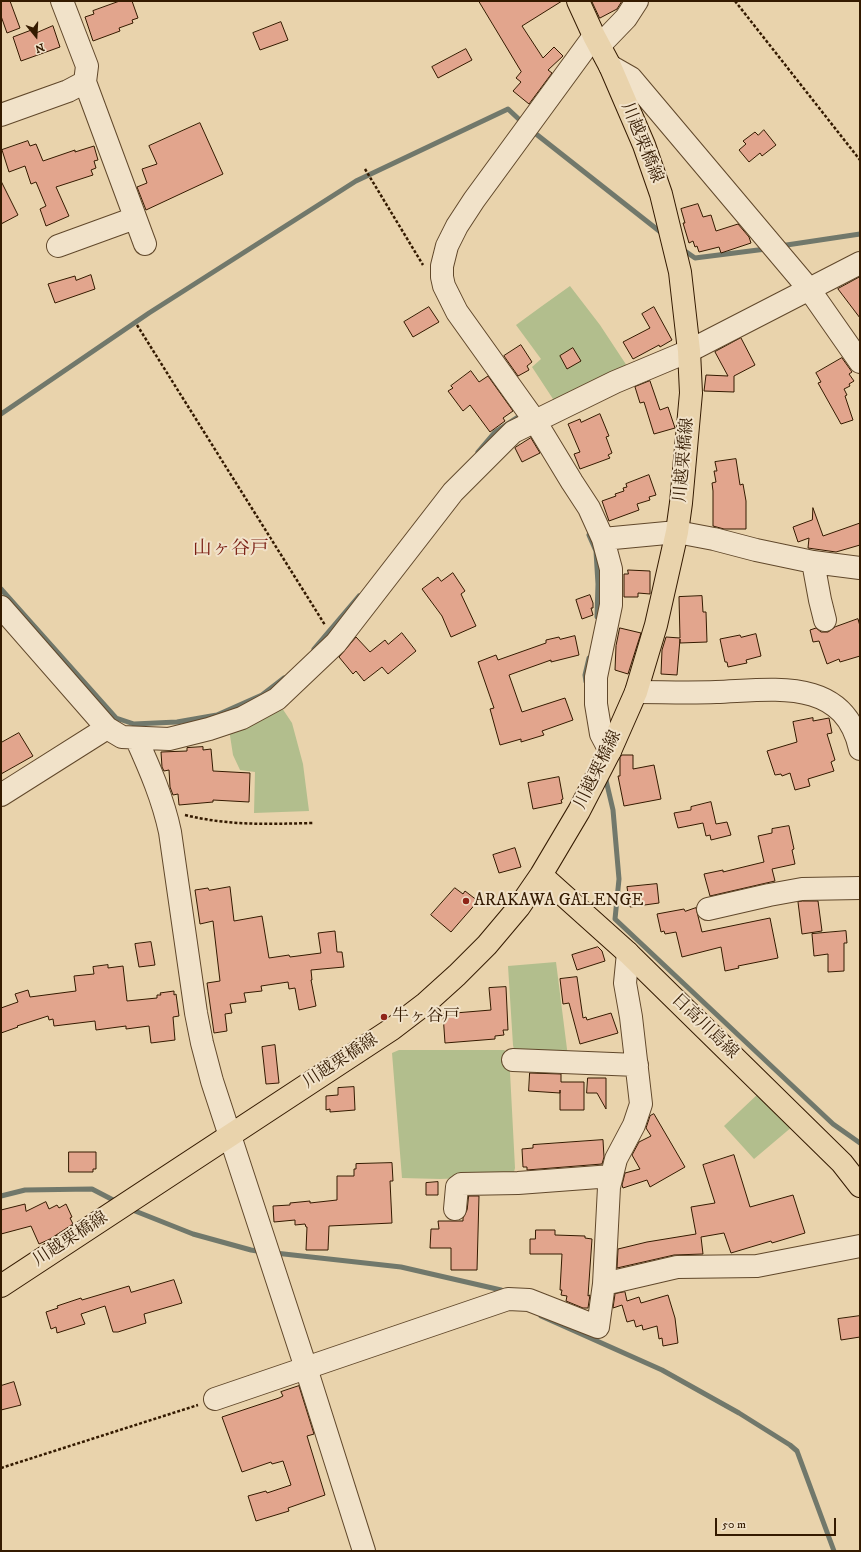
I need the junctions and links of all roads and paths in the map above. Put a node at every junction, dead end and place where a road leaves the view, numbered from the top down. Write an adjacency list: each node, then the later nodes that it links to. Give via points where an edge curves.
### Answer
1 (62, 1): 7 (street, via 87,66)
2 (578, 1): 5 (main road, 川越栗橋線)
3 (637, 1): 5 (street, via 626,18)
4 (735, 1): 9 (path)
5 (597, 41): 6 (main road, 川越栗橋線); 15 (street, via 474,200 447,246)
6 (610, 66): 16 (street, via 631,78); 18 (main road, 川越栗橋線, via 644,145 661,194 680,272)
7 (85, 82): 8 (street, via 68,91); 11 (street)
8 (1, 115)
9 (860, 160)
10 (365, 169): 15 (path, via 425,267)
11 (136, 218): 12 (street); 13 (street)
12 (145, 244)
13 (58, 246)
14 (860, 263): 16 (street)
15 (442, 277): 20 (street, via 457,312)
16 (809, 289): 18 (street); 19 (street)
17 (137, 325): 27 (path)
18 (690, 351): 20 (street, via 615,382); 21 (main road, 川越栗橋線, via 690,393)
19 (860, 362)
20 (535, 420): 22 (street, via 589,508); 27 (street, via 513,432 453,492)
21 (677, 532): 22 (street); 23 (street); 28 (main road, 川越栗橋線, via 656,625)
22 (603, 539): 32 (street, via 610,569 611,605 596,677 596,704 601,734)
23 (813, 562): 24 (street); 26 (street)
24 (860, 568)
25 (1, 607): 29 (street)
26 (825, 620)
27 (336, 643): 30 (street, via 276,699 242,718 169,739)
28 (636, 692): 31 (street, via 716,692 770,688 825,698 844,713 857,735); 32 (main road, 川越栗橋線)
29 (107, 728): 30 (street, via 122,737); 33 (street)
30 (136, 738): 34 (street)
31 (860, 749)
32 (610, 751): 36 (main road, 川越栗橋線, via 579,811)
33 (1, 795)
34 (165, 810): 35 (path, via 232,824); 42 (street, via 202,1043)
35 (314, 823)
36 (541, 875): 39 (main road, 日高川島線); 42 (main road, 川越栗橋線, via 519,907 487,945 426,1004)
37 (860, 888): 38 (street, via 802,889)
38 (708, 909)
39 (628, 953): 41 (street, via 625,983); 44 (main road, 日高川島線, via 842,1163)
40 (513, 1060): 41 (street)
41 (637, 1065): 43 (street, via 641,1104 634,1125 616,1159)
42 (229, 1136): 48 (main road, 川越栗橋線); 49 (street)
43 (612, 1176): 45 (street, via 461,1184 457,1186); 47 (street, via 609,1187)
44 (860, 1186)
45 (455, 1209)
46 (860, 1246): 47 (street, via 757,1266 677,1268)
47 (604, 1284): 49 (street, via 598,1327 516,1299)
48 (1, 1286)
49 (306, 1368): 50 (street); 52 (street)
50 (215, 1399): 51 (path)
51 (1, 1468)
52 (364, 1551)

